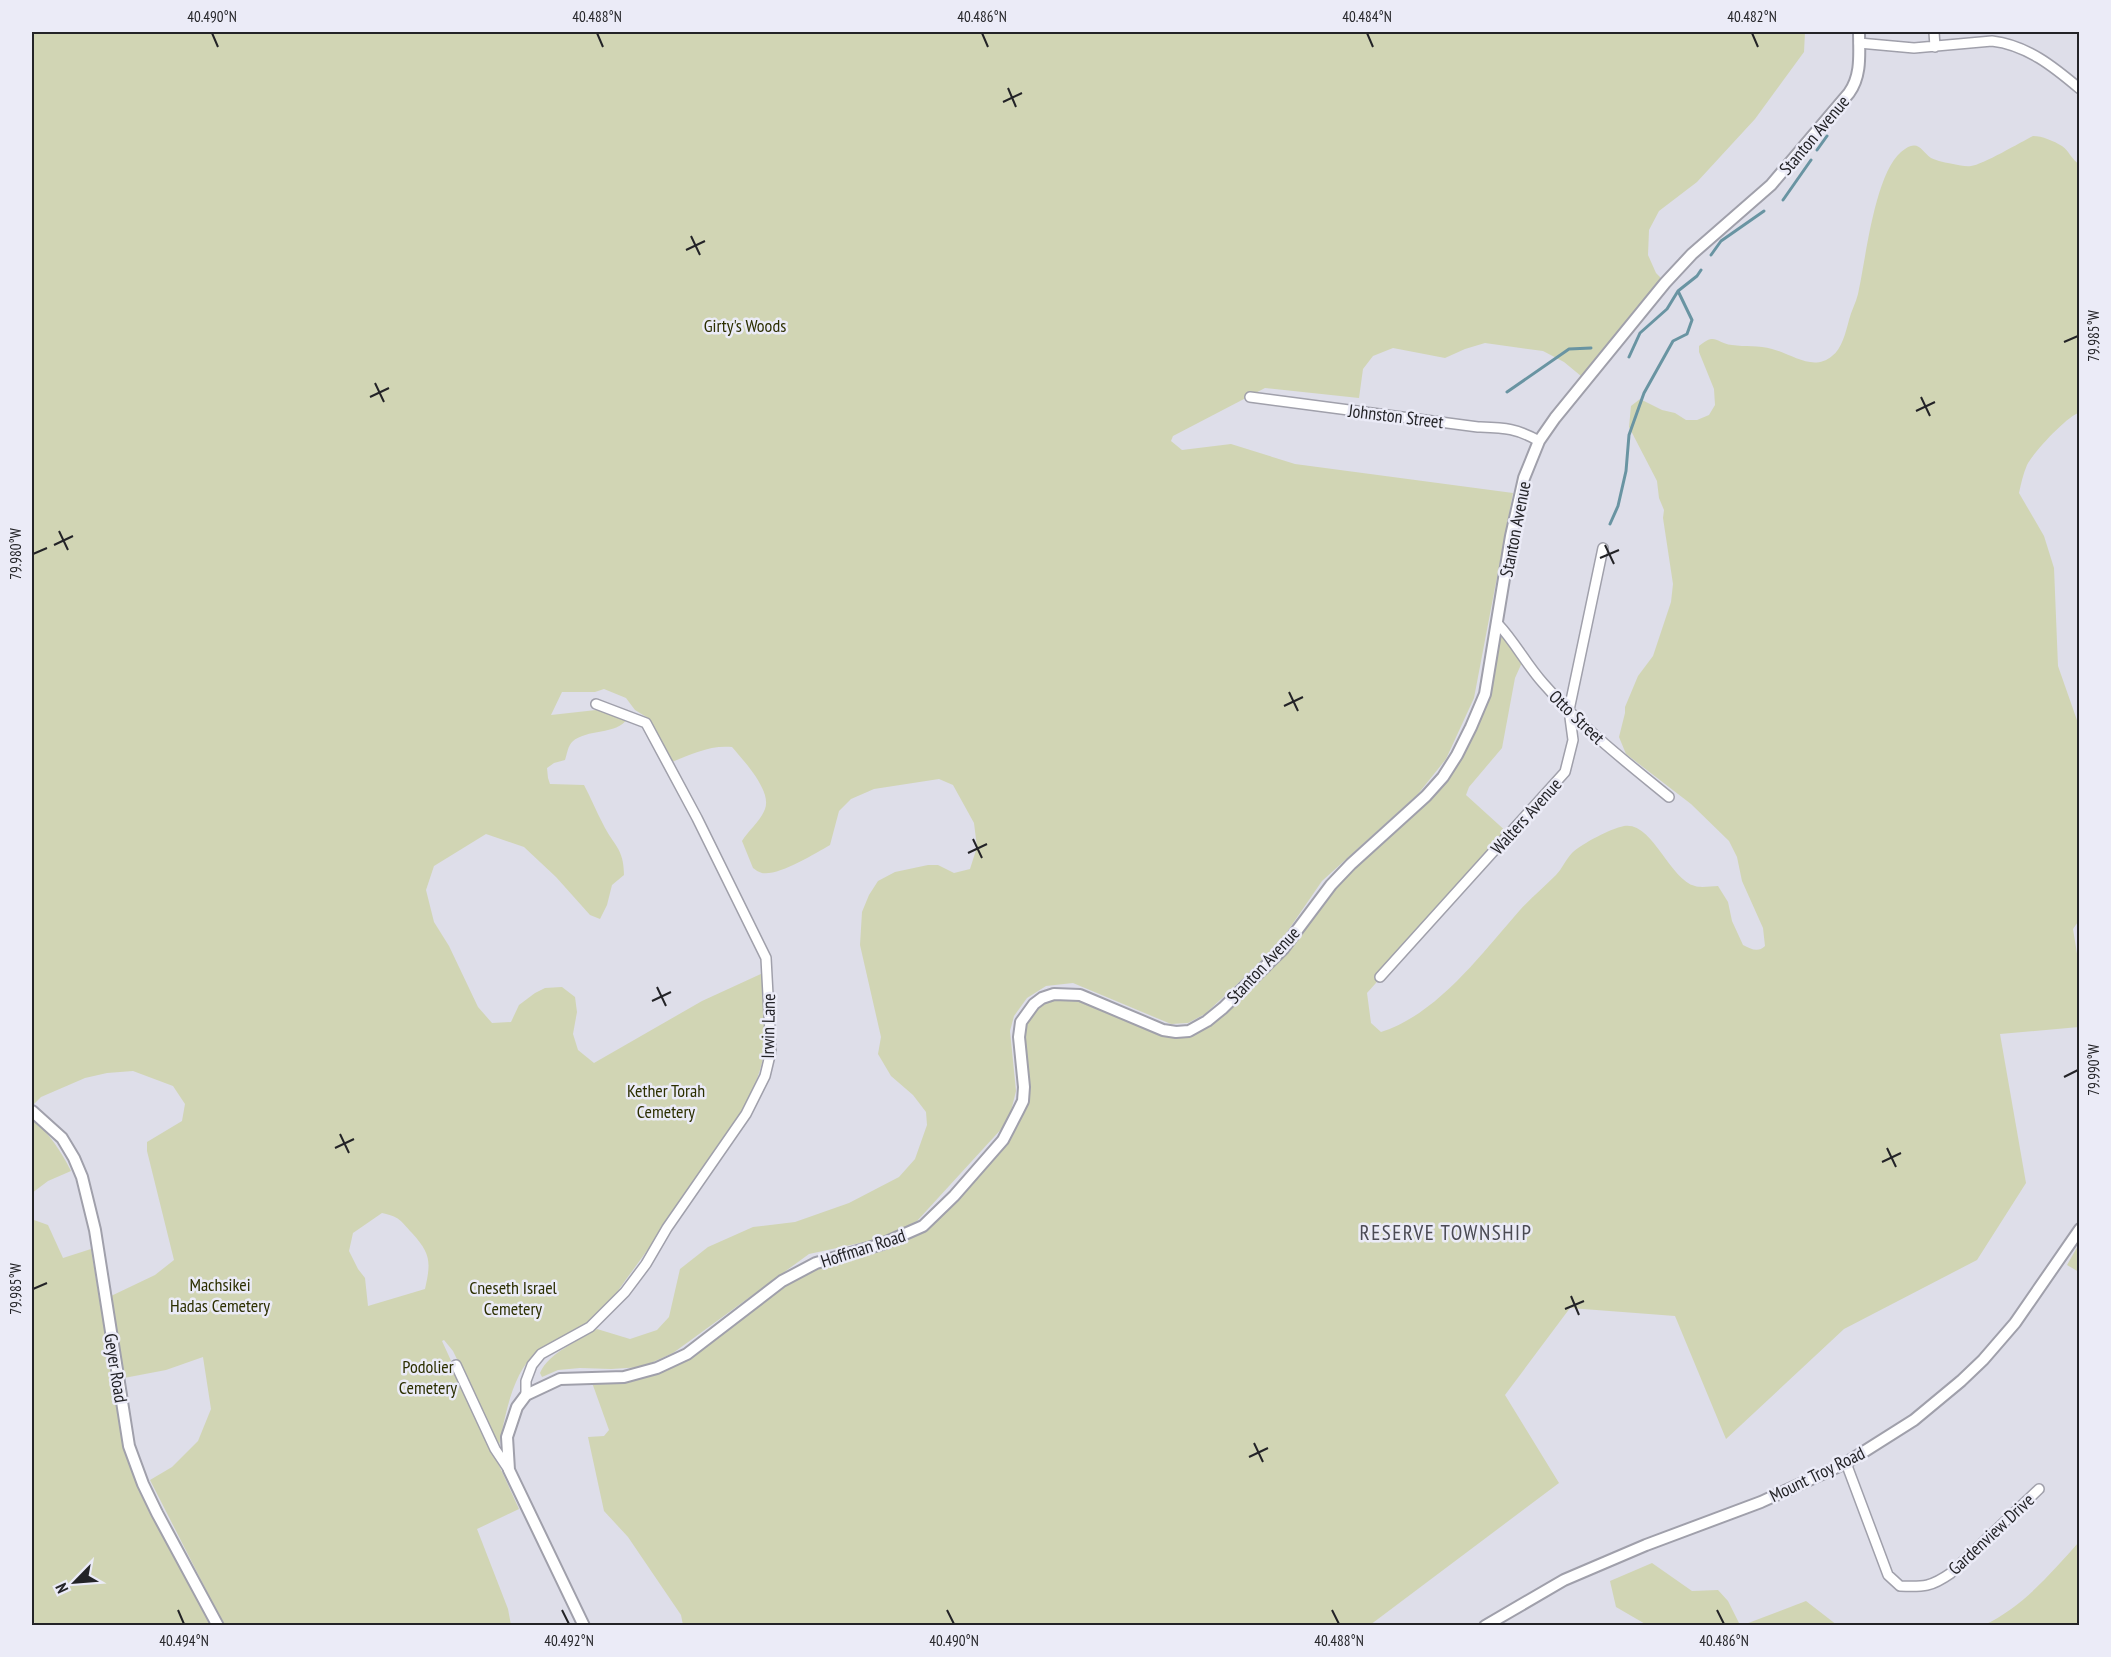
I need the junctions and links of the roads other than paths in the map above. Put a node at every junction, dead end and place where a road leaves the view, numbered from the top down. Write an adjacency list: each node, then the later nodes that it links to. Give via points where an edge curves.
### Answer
1 (1934, 32): 3 (street)
2 (1859, 37): 3 (street, via 1914,48); 6 (street, Stanton Avenue, via 1858,74 1849,93 1772,185 1692,254 1665,283)
3 (1935, 47): 4 (street, via 1992,41 2019,47)
4 (2079, 89)
5 (1250, 397): 6 (street, Johnston Street, via 1502,428 1520,431)
6 (1539, 441): 8 (street, Stanton Avenue, via 1520,493)
7 (1603, 548): 10 (street, Walters Avenue)
8 (1498, 624): 10 (street, Otto Street, via 1541,681); 13 (street, Stanton Avenue, via 1485,694 1472,727 1443,777 1330,885 1262,971 1215,1015)
9 (596, 704): 17 (street, Irwin Lane, via 646,723 697,818 766,958 771,1051 765,1076 746,1114 646,1264 590,1327 541,1354 526,1381)
10 (1569, 710): 11 (street, Otto Street); 12 (street, Walters Avenue, via 1573,740 1565,772)
11 (1669, 797)
12 (1380, 976)
13 (1189, 1031): 17 (street, Hoffman Road, via 1162,1030 1080,995 1054,994 1042,998 1021,1022 1018,1037 1024,1087 1018,1112 1003,1140 923,1226 882,1244 808,1267 782,1281 687,1354 657,1368 624,1377 560,1379)
14 (32, 1111): 21 (street, Geyer Road, via 62,1138 82,1177 95,1230 129,1446 157,1513)
15 (2079, 1228): 18 (street, Mount Troy Road, via 2020,1317 1983,1360 1914,1420)
16 (456, 1365): 19 (street, via 495,1449)
17 (526, 1395): 19 (street, via 517,1407 507,1437)
18 (1846, 1463): 20 (street, Gardenview Drive, via 1888,1575 1900,1586 1936,1584); 23 (street, Mount Troy Road, via 1761,1502 1564,1580)
19 (509, 1470): 22 (street)
20 (2039, 1489)
21 (218, 1626)
22 (584, 1626)
23 (1485, 1626)

